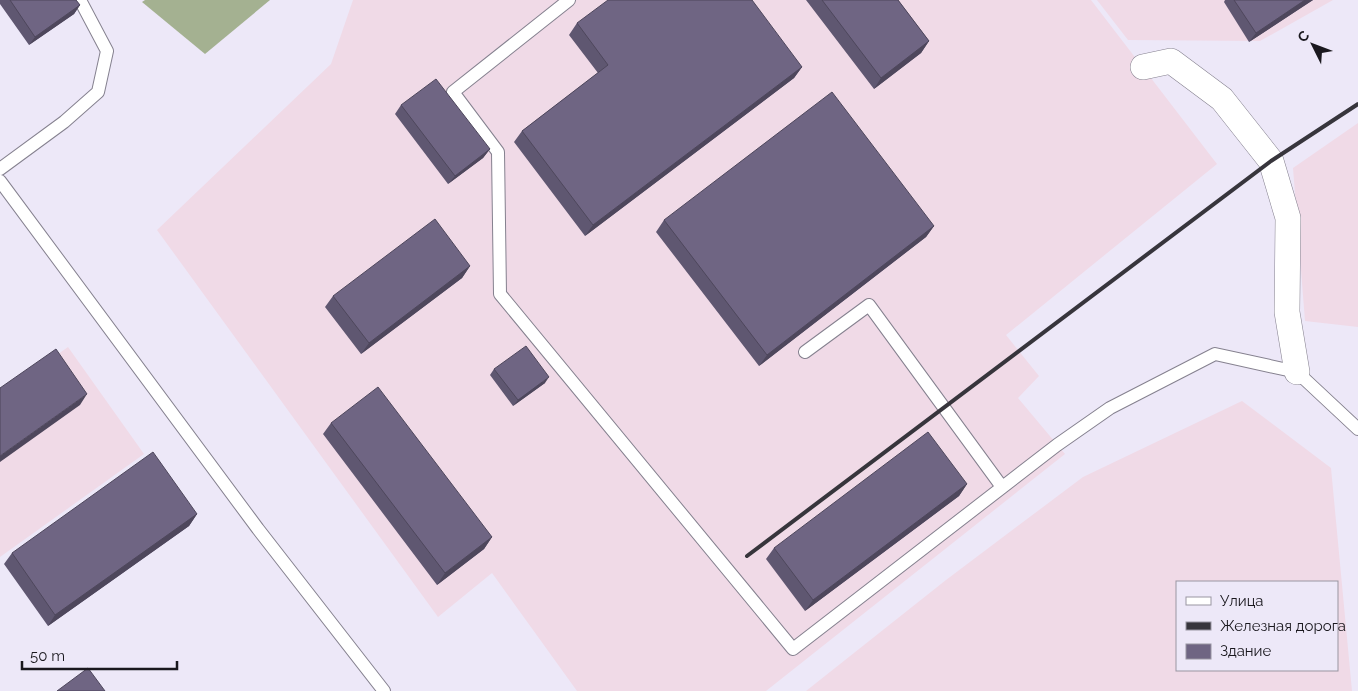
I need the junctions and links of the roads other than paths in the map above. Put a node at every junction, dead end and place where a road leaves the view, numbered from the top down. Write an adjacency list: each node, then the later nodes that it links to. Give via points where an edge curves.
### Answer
1 (80, 0): 4 (lane, via 107,51 98,92 64,122)
2 (569, 0): 9 (lane, via 453,92 498,152 500,294 793,649)
3 (1143, 67): 7 (street, via 1171,60 1222,100 1271,161 1288,218 1287,312)
4 (0, 169)
5 (0, 181): 10 (lane, via 258,529)
6 (805, 352): 9 (lane, via 869,305)
7 (1297, 372): 8 (lane); 9 (lane, via 1215,354 1110,408)
8 (1358, 428)
9 (1002, 487)
10 (384, 691)

